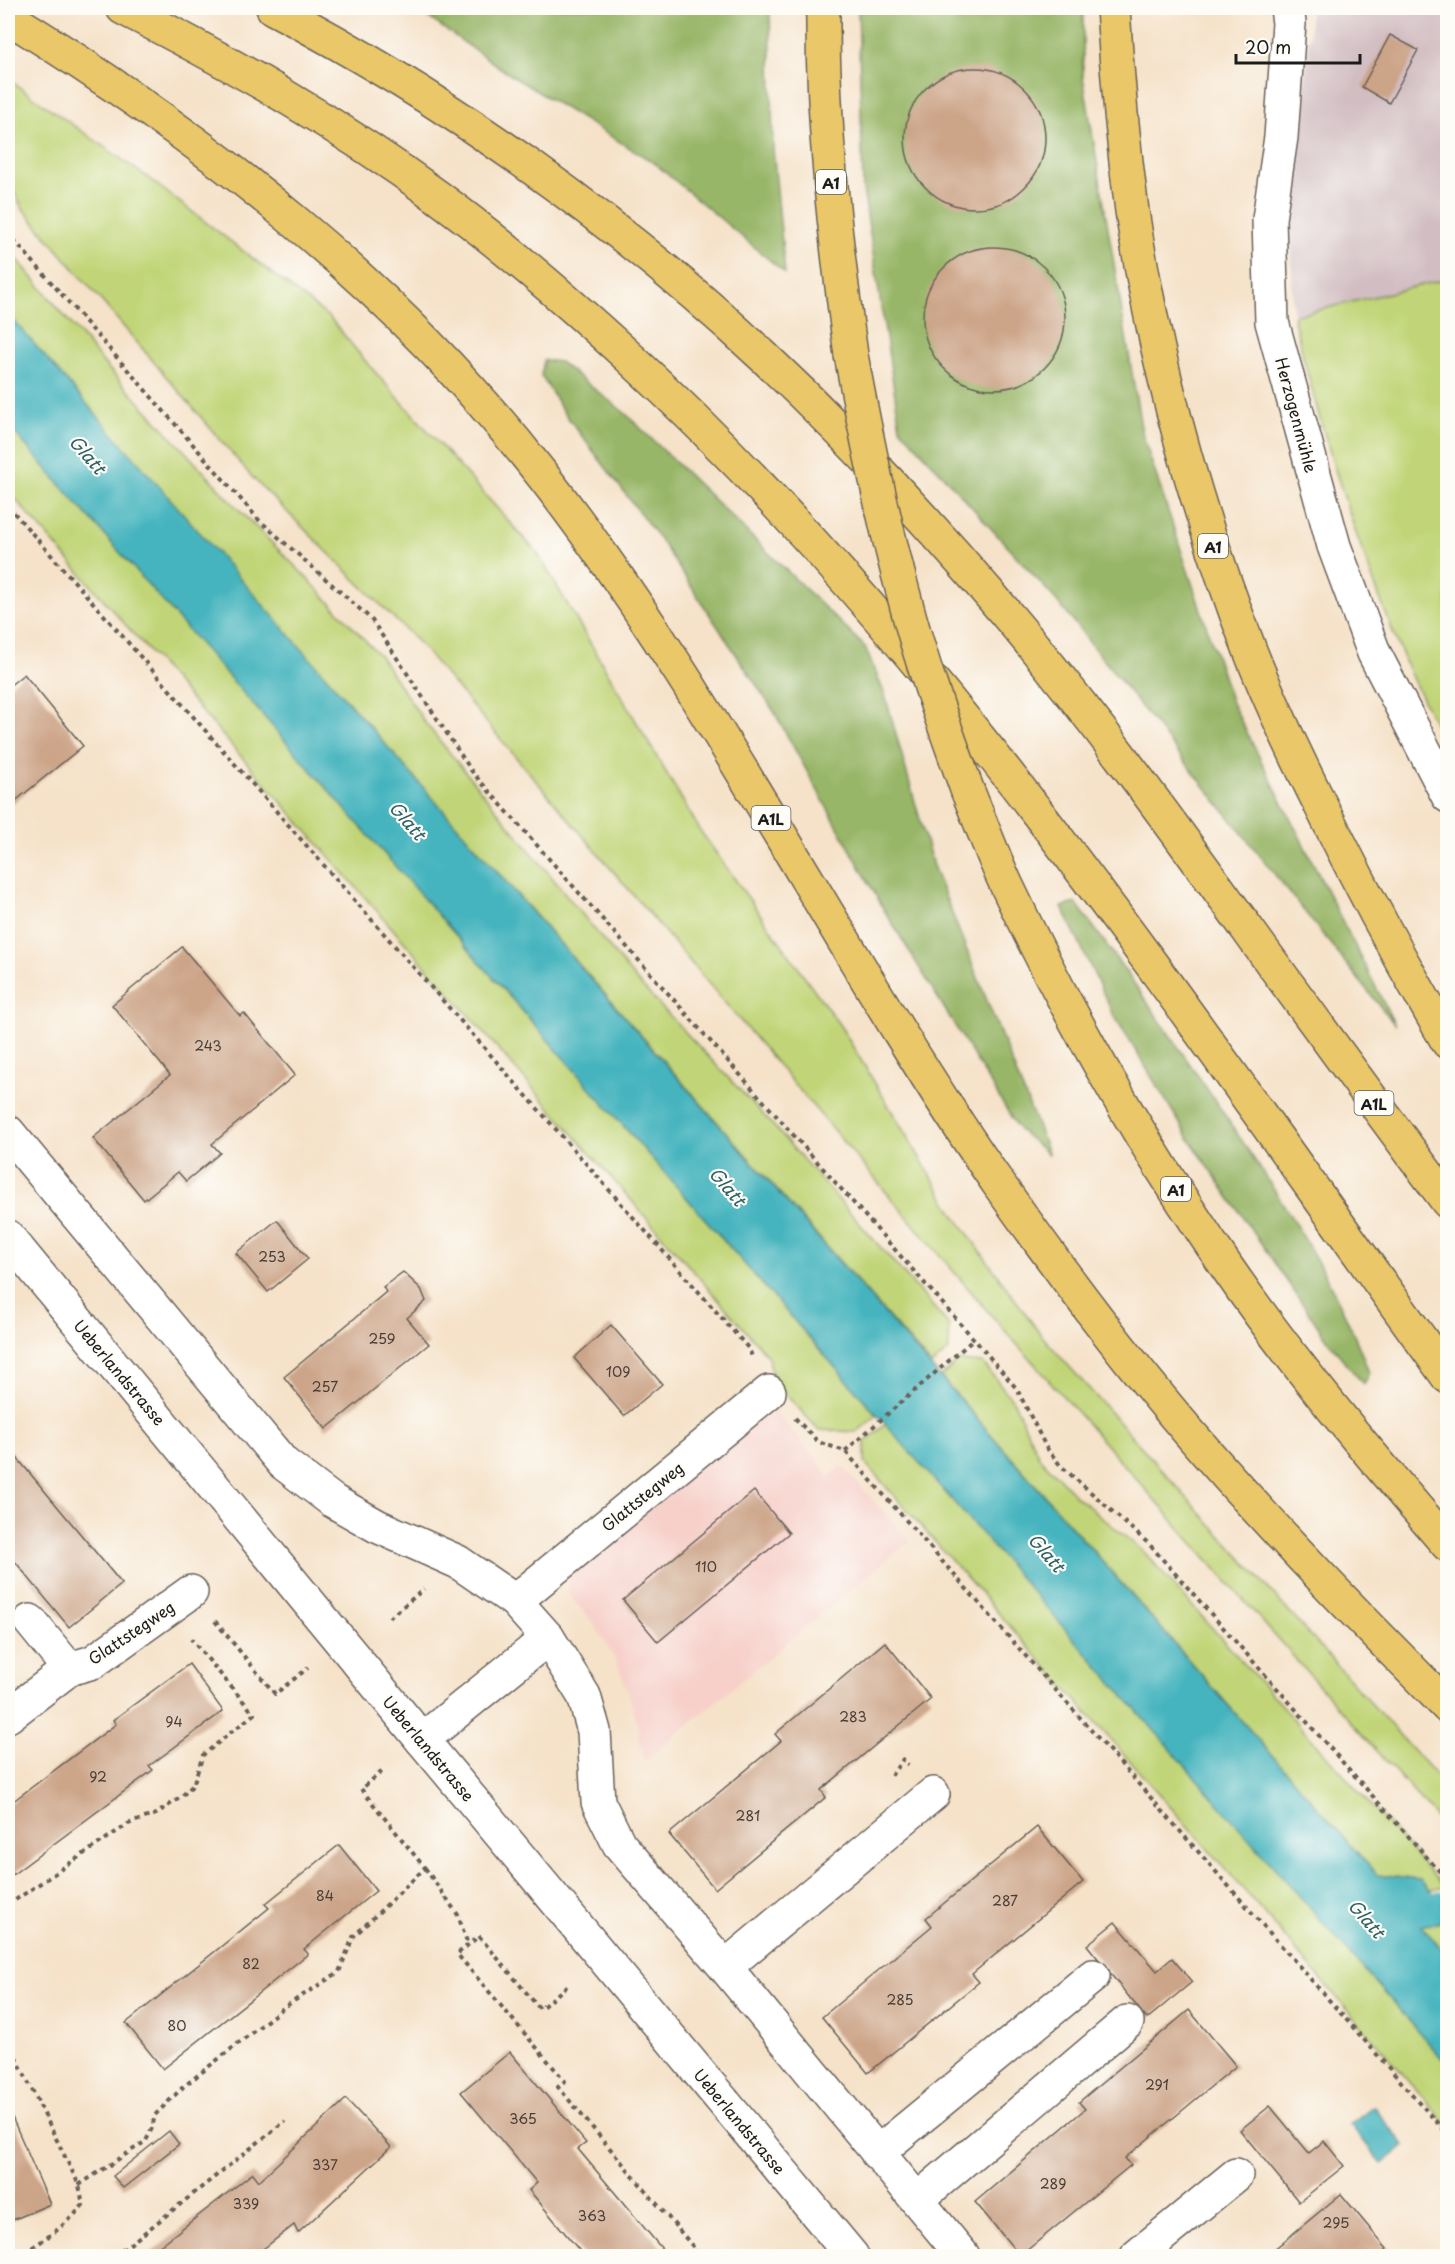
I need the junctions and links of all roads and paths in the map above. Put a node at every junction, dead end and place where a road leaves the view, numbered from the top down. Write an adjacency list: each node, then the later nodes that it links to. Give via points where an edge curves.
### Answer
1 (123, 8): 16 (highway, via 336,126 441,199 590,321 683,407 769,495 858,592 1072,856)
2 (273, 8): 12 (highway, A1L, via 406,84 591,212 762,354 840,431 978,581 1065,686)
3 (823, 8): 19 (highway, A1, bridge, via 829,160 851,355 876,484 904,598 968,792 1006,883 1055,982 1167,1177 1294,1359)
4 (1113, 8): 10 (highway, A1, via 1132,211 1151,318 1207,530 1251,654 1287,738 1397,954)
5 (1287, 8): 9 (street, Herzogenmühle, via 1281,137 1269,219 1272,322 1334,546 1374,653)
6 (8, 17): 29 (highway, A1L, via 131,95 283,211 422,339 506,431 600,552 660,639 885,1010 999,1184 1065,1276 1206,1452 1289,1544)
7 (8, 234): 14 (path, via 259,520 371,619 473,773)
8 (8, 506): 15 (path)
9 (1448, 796)
10 (1448, 1042)
11 (8, 1132): 22 (street, via 283,1463 333,1501 377,1526 458,1562)
12 (1448, 1202)
13 (8, 1237): 31 (street, Ueberlandstrasse)
14 (974, 1339): 18 (path); 35 (path, via 1017,1389 1046,1447 1060,1465 1149,1544)
15 (749, 1349)
16 (1448, 1377)
17 (769, 1392): 18 (path, via 818,1442); 22 (street, Glattstegweg)
18 (845, 1451): 44 (path)
19 (1448, 1545)
20 (433, 1582): 23 (path)
21 (191, 1592): 27 (path, via 275,1694); 28 (street, Glattstegweg, via 93,1662)
22 (515, 1601): 26 (street)
23 (389, 1618)
24 (30, 1621): 28 (street, Glattstegweg)
25 (184, 1631): 36 (path, via 254,1714 203,1755 193,1785 181,1797 156,1814 128,1824)
26 (548, 1638): 31 (street); 38 (street, via 584,1696 594,1731 598,1802 619,1844)
27 (308, 1668)
28 (69, 1669): 30 (street, Glattstegweg)
29 (1448, 1707)
30 (8, 1716)
31 (422, 1740): 52 (street, Ueberlandstrasse)
32 (385, 1769): 34 (path, via 360,1789)
33 (933, 1794): 38 (street)
34 (425, 1868): 37 (path, via 458,1915); 47 (path, via 353,1937 339,1972 283,2008 183,2087 155,2115 146,2140)
35 (1448, 1881)
36 (8, 1905)
37 (468, 1945): 40 (path, via 479,1936 540,2009); 51 (path, via 457,1954 565,2081 558,2087)
38 (725, 1967): 45 (street)
39 (1093, 1976): 45 (street)
40 (567, 1986)
41 (1128, 2022): 48 (street)
42 (8, 2041): 47 (path)
43 (285, 2121): 50 (path)
44 (1448, 2135)
45 (877, 2153): 48 (street)
46 (1236, 2175): 54 (street)
47 (79, 2185): 49 (path, via 83,2205 74,2216)
48 (917, 2200): 53 (street)
49 (19, 2256)
50 (115, 2256)
51 (701, 2256)
52 (852, 2256)
53 (963, 2256)
54 (1137, 2256)

